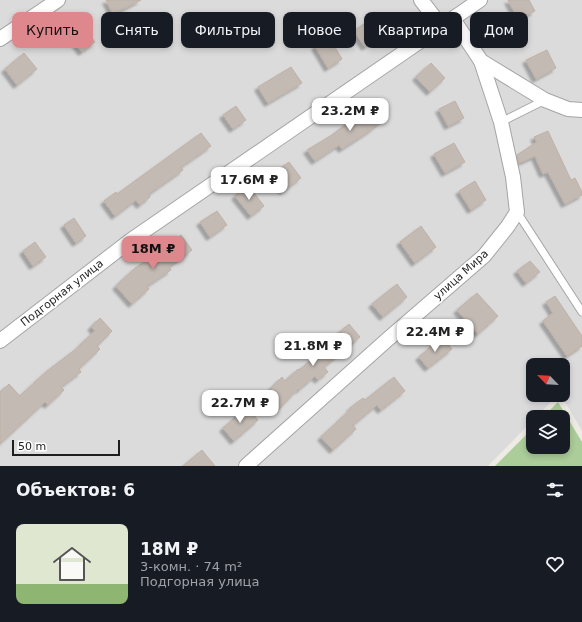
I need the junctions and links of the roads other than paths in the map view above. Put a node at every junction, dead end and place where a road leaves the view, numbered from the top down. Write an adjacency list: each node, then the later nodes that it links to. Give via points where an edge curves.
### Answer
1 (58, 0): 7 (street)
2 (421, 0): 4 (street)
3 (480, 0): 5 (street, Подгорная улица)
4 (430, 12)
5 (462, 12)
6 (462, 32): 9 (street)
7 (0, 39)
8 (409, 48): 15 (street, Подгорная улица, via 131,240)
9 (481, 60): 10 (street); 12 (street)
10 (545, 100): 11 (street, via 568,109); 12 (lane)
11 (582, 110)
12 (501, 122): 13 (street, via 513,177)
13 (516, 212): 14 (lane); 16 (street, улица Мира, via 484,256)
14 (582, 312)
15 (0, 341)
16 (246, 466)

